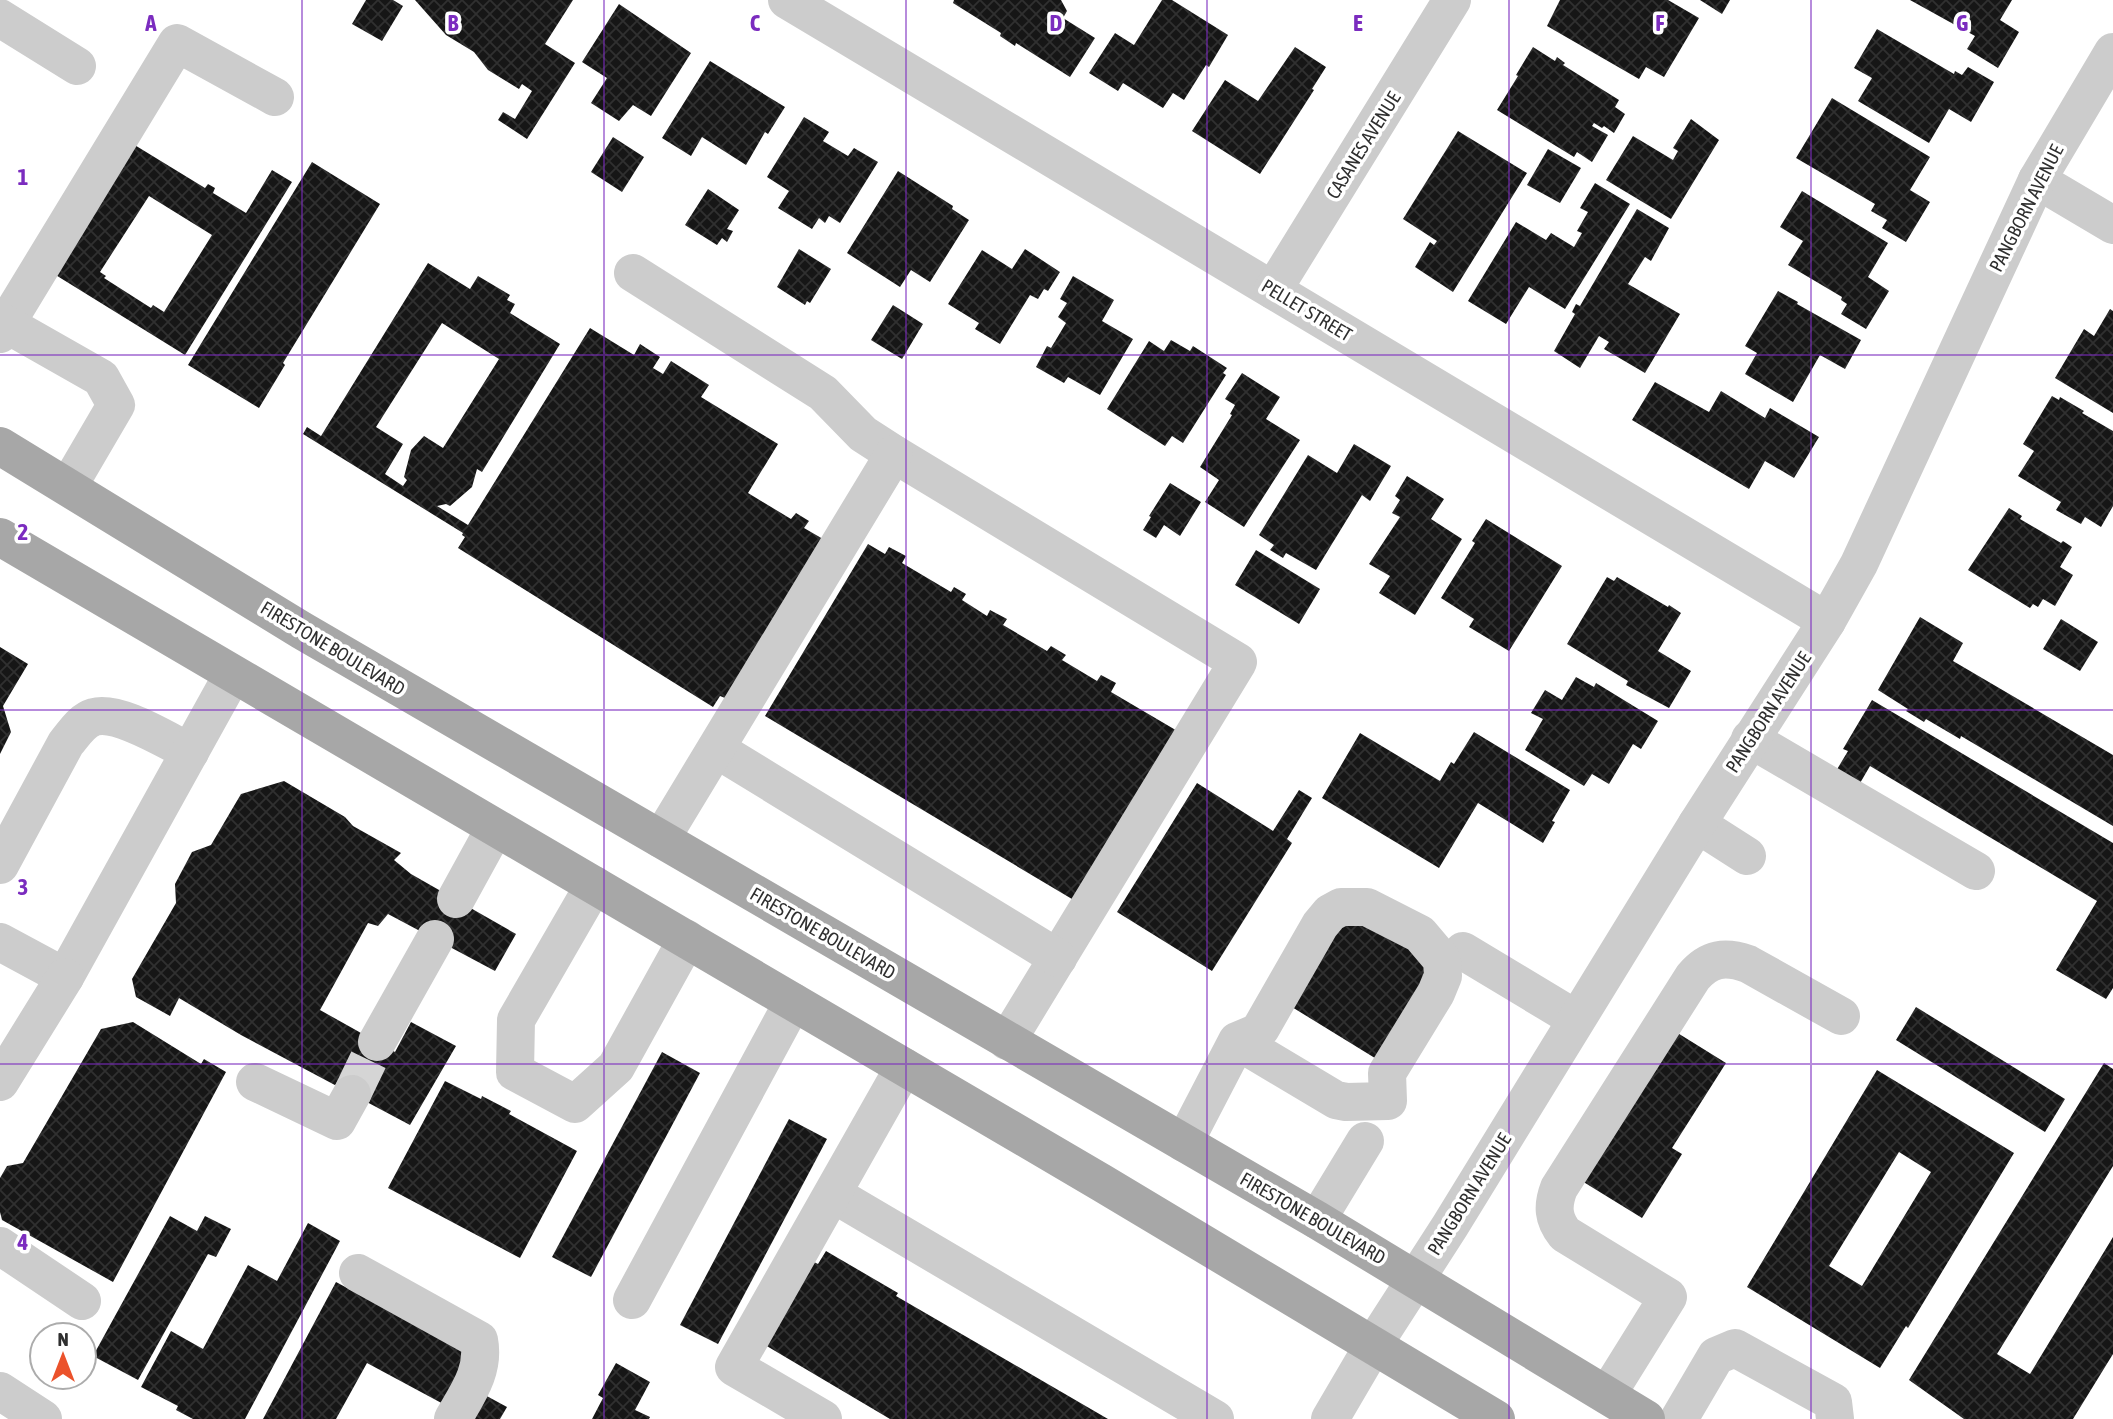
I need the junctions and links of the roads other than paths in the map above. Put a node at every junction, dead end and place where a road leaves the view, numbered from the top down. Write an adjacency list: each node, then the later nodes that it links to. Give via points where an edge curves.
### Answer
1 (787, 0): 3 (street, PELLET STREET)
2 (1452, 0): 11 (street, CASANES AVENUE)
3 (837, 13): 11 (street, PELLET STREET)
4 (0, 18): 6 (street)
5 (2113, 52): 8 (street, PANGBORN AVENUE)
6 (77, 66)
7 (275, 97): 12 (street, via 177,44)
8 (2037, 180): 9 (street); 17 (street, PANGBORN AVENUE, via 1859,564)
9 (2113, 225)
10 (633, 273): 14 (street, via 823,393 863,434)
11 (1273, 290): 17 (street, PELLET STREET)
12 (3, 329): 15 (street, via 101,378 116,405)
13 (0, 446): 15 (main road, FIRESTONE BOULEVARD)
14 (894, 454): 20 (street); 34 (street, via 1238,662)
15 (68, 487): 24 (main road, FIRESTONE BOULEVARD, via 301,630)
16 (0, 537): 18 (main road)
17 (1826, 621): 19 (street, PANGBORN AVENUE)
18 (233, 674): 21 (street); 23 (main road)
19 (1751, 738): 22 (street, PANGBORN AVENUE); 27 (street)
20 (716, 749): 24 (street); 34 (street)
21 (190, 752): 26 (street, via 127,722 92,717 66,743); 35 (street)
22 (1697, 824): 25 (street); 38 (street, PANGBORN AVENUE)
23 (495, 828): 28 (main road); 29 (street)
24 (661, 839): 39 (main road, FIRESTONE BOULEVARD)
25 (1746, 856)
26 (0, 865)
27 (1976, 871)
28 (594, 885): 31 (main road); 31 (street, via 516,1020 515,1072 575,1104 616,1067)
29 (456, 899)
30 (435, 939): 41 (street)
31 (687, 939): 36 (main road)
32 (0, 942): 35 (street)
33 (1463, 951): 38 (street)
34 (1058, 958): 39 (street)
35 (65, 977): 43 (street)
36 (793, 1002): 42 (main road); 53 (street)
37 (1841, 1016): 57 (street, via 1732,958 1702,965 1559,1188 1554,1213 1566,1234 1668,1297)
38 (1576, 1019): 52 (street, PANGBORN AVENUE)
39 (1007, 1041): 47 (main road, FIRESTONE BOULEVARD)
40 (1237, 1041): 40 (street, via 1336,1100 1388,1101 1387,1073 1436,993 1443,976 1442,960 1420,934 1403,925 1367,907 1341,907 1320,925 1261,1028); 47 (street)
41 (377, 1042)
42 (904, 1067): 48 (street); 55 (main road)
43 (0, 1082)
44 (255, 1082): 45 (street, via 337,1121)
45 (352, 1094)
46 (1365, 1141): 49 (street)
47 (1184, 1143): 49 (main road, FIRESTONE BOULEVARD)
48 (833, 1194): 60 (street, via 734,1367); 61 (street)
49 (1317, 1220): 52 (main road, FIRESTONE BOULEVARD)
50 (0, 1246): 54 (street)
51 (358, 1273): 59 (street, via 479,1340 480,1370)
52 (1416, 1279): 55 (street, PANGBORN AVENUE); 57 (main road, FIRESTONE BOULEVARD)
53 (632, 1300)
54 (82, 1301)
55 (1374, 1344): 62 (street, PANGBORN AVENUE); 63 (main road)
56 (0, 1391): 58 (street)
57 (1608, 1395): 64 (main road, FIRESTONE BOULEVARD)
58 (43, 1419)
59 (453, 1419)
60 (823, 1419)
61 (1215, 1419)
62 (1331, 1419)
63 (1496, 1419)
64 (1646, 1419)
65 (1679, 1419): 66 (street, via 1716,1356 1735,1348 1833,1402)
66 (1835, 1419)

